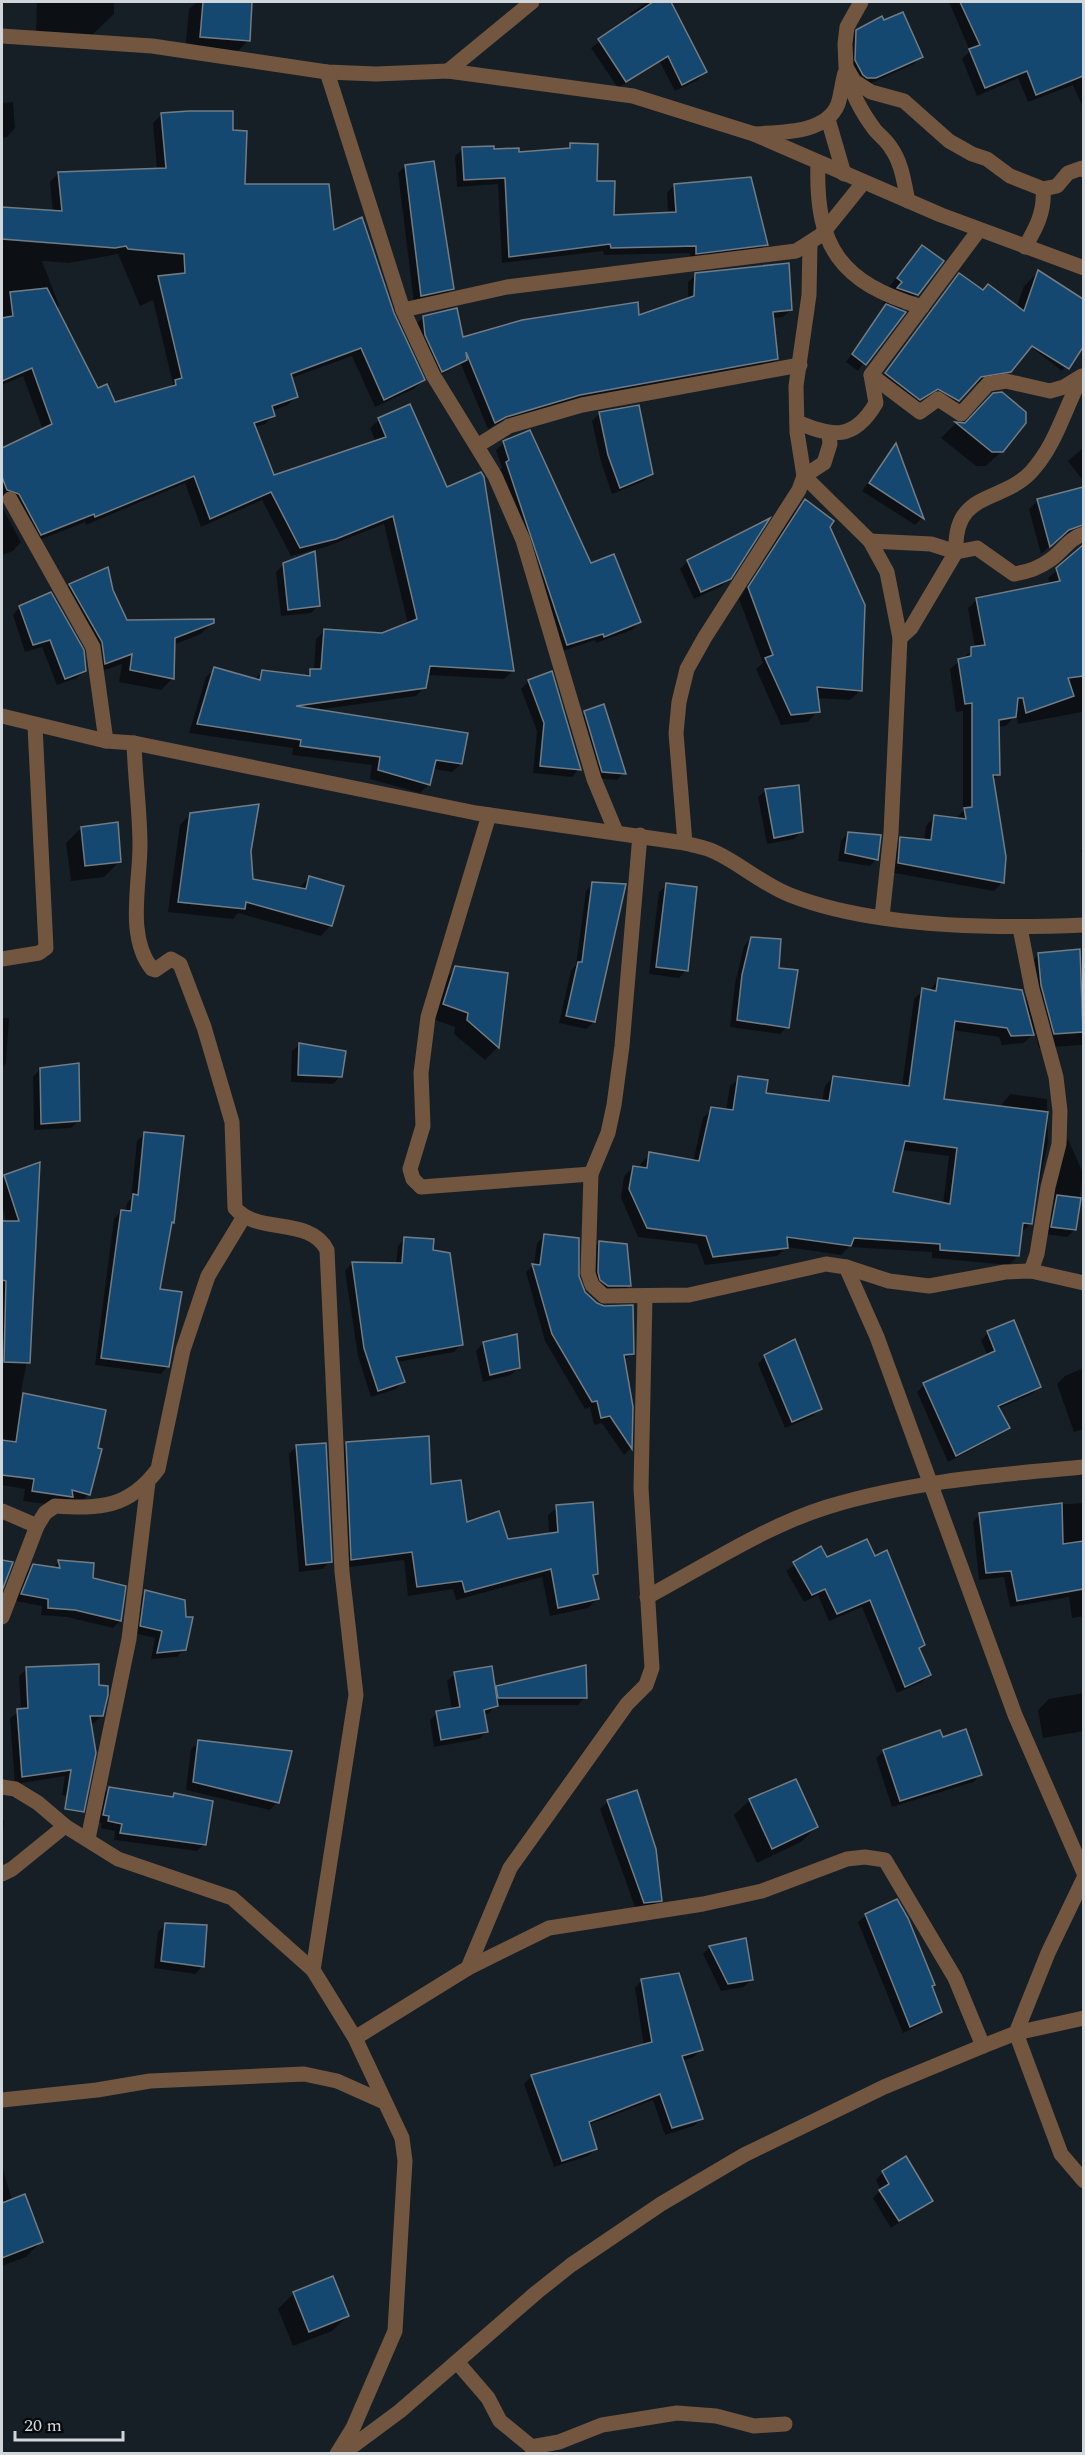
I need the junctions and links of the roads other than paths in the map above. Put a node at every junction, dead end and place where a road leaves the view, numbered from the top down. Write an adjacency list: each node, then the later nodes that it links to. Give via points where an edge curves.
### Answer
1 (532, 2): 5 (street)
2 (861, 2): 4 (street, via 847,27)
3 (2, 36): 6 (street, via 152,46)
4 (846, 67): 7 (street, via 837,106); 13 (street, via 854,81 871,92 904,101 949,141 987,159 1010,176); 14 (street, via 851,90 900,166)
5 (448, 71): 6 (street); 8 (street, via 633,96)
6 (327, 72): 21 (street)
7 (828, 119): 8 (street, via 811,127); 11 (street)
8 (754, 134): 9 (street)
9 (818, 163): 11 (street); 16 (street, via 818,208)
10 (1083, 168): 13 (street, via 1068,173 1057,186)
11 (844, 174): 12 (street)
12 (863, 183): 14 (street); 16 (street)
13 (1043, 189): 18 (street, via 1040,219)
14 (908, 201): 15 (street)
15 (979, 230): 18 (street); 20 (street)
16 (824, 232): 17 (street); 20 (street, via 829,246 859,278 894,298)
17 (810, 244): 21 (street, via 796,251 754,258 507,287); 22 (street, via 809,295)
18 (1025, 247): 19 (street)
19 (1083, 268)
20 (922, 307): 24 (street)
21 (403, 310): 28 (street, via 433,375)
22 (800, 364): 26 (street); 28 (street, via 582,405 509,426)
23 (1083, 374): 24 (street, via 1064,387 1050,390 1006,381 988,384 961,414 938,399 920,412); 25 (street)
24 (871, 375): 27 (street, via 876,403 869,415 844,433)
25 (1077, 401): 33 (street, via 1032,471 1013,488 975,503 964,515)
26 (797, 422): 27 (street); 29 (street)
27 (829, 434): 29 (street, via 824,463)
28 (477, 446): 40 (street, via 523,540 594,779)
29 (804, 476): 32 (street); 42 (street, via 687,669 676,733)
30 (9, 499): 37 (street, via 93,647)
31 (1083, 534): 33 (street, via 1075,536 1050,560 1014,574 977,548)
32 (870, 541): 33 (street, via 931,544); 34 (street, via 887,572)
33 (956, 552): 34 (street, via 911,628)
34 (900, 638): 43 (street, via 891,833)
35 (2, 716): 36 (street)
36 (35, 726): 37 (street); 46 (street, via 46,948)
37 (106, 741): 38 (street)
38 (134, 743): 39 (street); 48 (street, via 140,844 137,931 141,949 152,969 171,959 180,964 204,1027 232,1122 233,1193 235,1208)
39 (489, 815): 40 (street); 47 (street, via 428,1017 421,1074 423,1126 410,1169 421,1186)
40 (616, 832): 41 (street)
41 (640, 835): 42 (street); 47 (street, via 614,1105 608,1133)
42 (685, 843): 43 (street, via 715,852 790,895)
43 (882, 917): 45 (street)
44 (1083, 925): 45 (street)
45 (1020, 928): 50 (street, via 1056,1077 1060,1111 1059,1144)
46 (2, 959)
47 (591, 1174): 52 (street, via 588,1273 592,1285 604,1296)
48 (243, 1218): 54 (street, via 208,1276 183,1350 158,1468); 66 (street, via 315,1235 327,1250 342,1572 356,1695)
49 (846, 1267): 50 (street, via 890,1281 929,1287 1005,1272); 52 (street, via 826,1264 688,1295); 55 (street)
50 (1031, 1271): 51 (street)
51 (1083, 1283)
52 (645, 1296): 58 (street, via 641,1488)
53 (1083, 1467): 55 (street)
54 (148, 1482): 57 (street, via 124,1499 97,1508 55,1506); 62 (street, via 129,1639)
55 (930, 1482): 58 (street, via 826,1508 771,1531); 64 (street, via 1011,1706)
56 (2, 1511): 57 (street)
57 (37, 1526): 59 (street)
58 (647, 1597): 65 (street, via 652,1668 646,1685 609,1728 510,1868)
59 (2, 1617)
60 (2, 1787): 61 (street, via 15,1789 38,1803)
61 (65, 1826): 62 (street); 63 (street)
62 (88, 1839): 66 (street, via 118,1859 232,1898)
63 (2, 1874)
64 (1083, 1875): 68 (street)
65 (468, 1968): 69 (street); 70 (street, via 549,1928 762,1891 847,1859 885,1860 955,1978)
66 (312, 1970): 69 (street)
67 (1083, 2018): 68 (street)
68 (1016, 2033): 70 (street); 73 (street, via 1061,2154)
69 (355, 2037): 72 (street)
70 (983, 2046): 74 (street, via 884,2087 744,2155 661,2204 546,2285)
71 (2, 2100): 72 (street, via 150,2081 304,2074 337,2081)
72 (384, 2102): 77 (street, via 402,2138 405,2161 395,2331 353,2428)
73 (1083, 2181)
74 (456, 2362): 76 (street, via 488,2398 500,2421); 78 (street)
75 (785, 2424): 76 (street, via 754,2426 716,2416 677,2413 602,2425)
76 (536, 2450)
77 (337, 2454)
78 (342, 2454)

